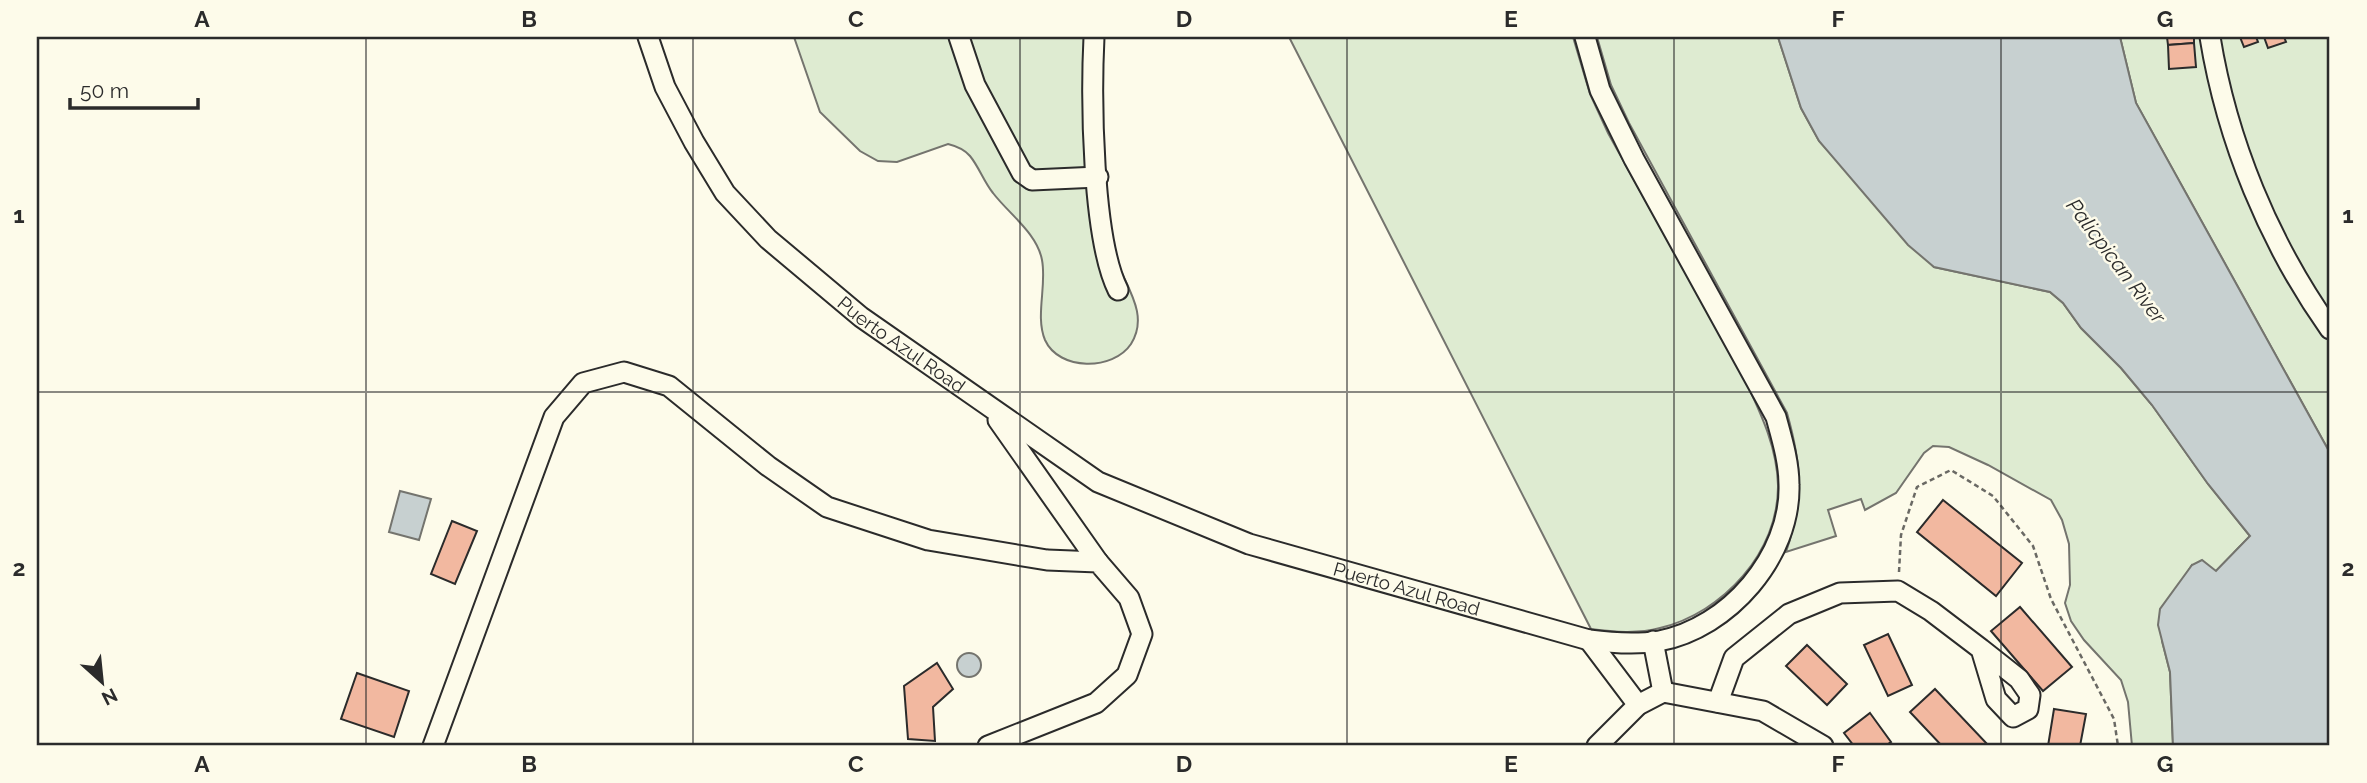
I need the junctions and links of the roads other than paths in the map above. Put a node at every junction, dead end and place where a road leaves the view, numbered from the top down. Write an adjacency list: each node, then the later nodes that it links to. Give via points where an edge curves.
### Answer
1 (648, 37): 9 (street, Puerto Azul Road, via 665,87 725,193 768,239 861,317)
2 (959, 37): 6 (street, via 975,85 1022,173 1032,180)
3 (1094, 37): 6 (street)
4 (1585, 37): 12 (street, Puerto Azul Road, via 1601,90 1629,149 1776,417 1785,450 1789,486 1785,519 1777,545 1748,587 1696,628)
5 (2210, 37): 8 (street, via 2222,93 2252,184 2287,262)
6 (1098, 177): 7 (street, via 1109,266)
7 (1118, 290)
8 (2330, 329)
9 (990, 408): 10 (street); 11 (street, Puerto Azul Road, via 1098,482 1175,516 1249,544)
10 (1098, 562): 17 (street, via 1047,560 928,540 827,507 768,467 669,386 624,372 583,383 554,418); 18 (street, via 1129,598 1142,634 1127,675 1096,703)
11 (1589, 640): 12 (street, Puerto Azul Road); 16 (street)
12 (1653, 641): 14 (street)
13 (1981, 649): 15 (street, via 1898,592 1840,593 1789,614 1734,658)
14 (1663, 692): 15 (street); 16 (street)
15 (1718, 702): 20 (street, via 1763,711)
16 (1638, 705): 19 (street)
17 (433, 746)
18 (988, 746)
19 (1597, 746)
20 (1823, 746)

